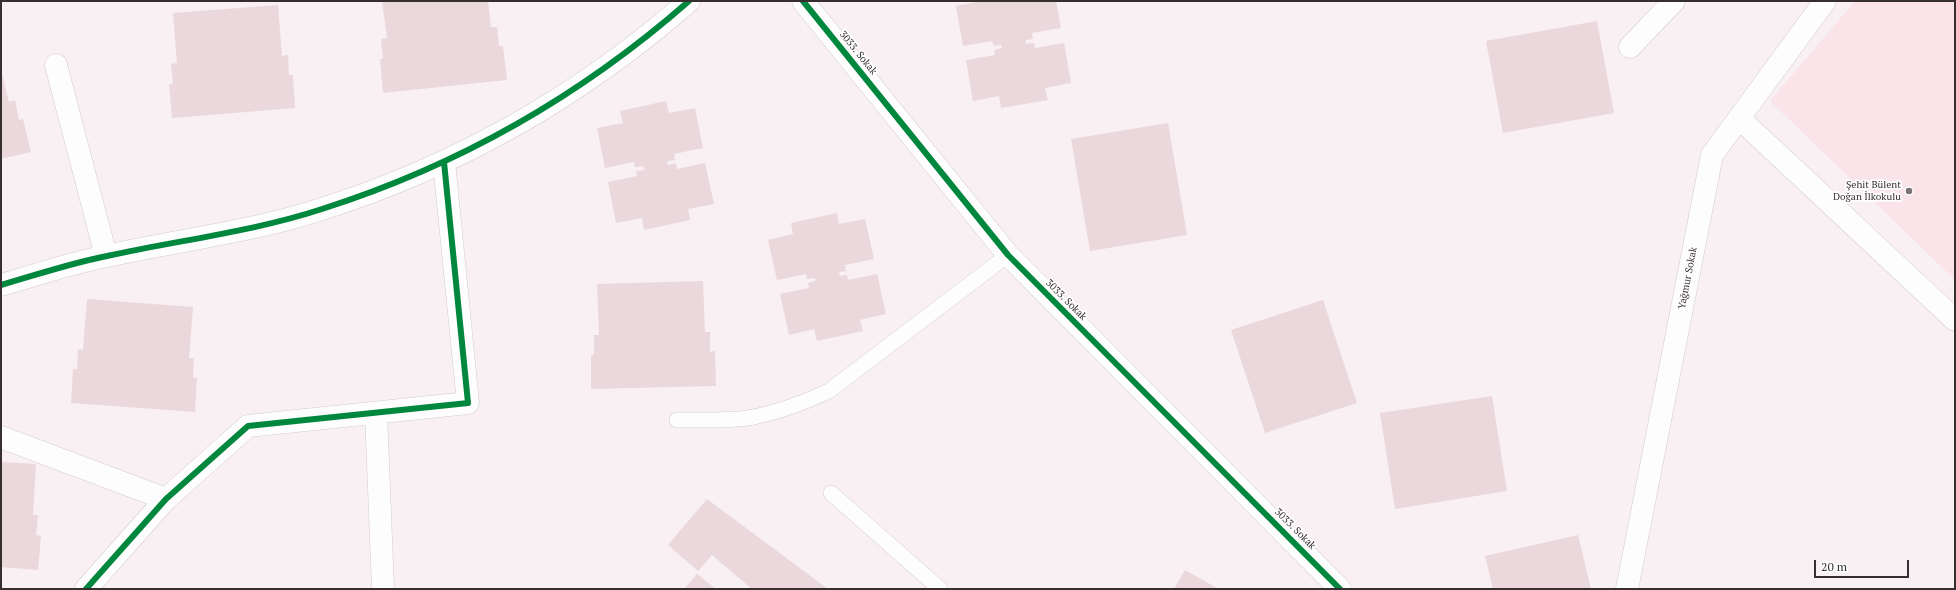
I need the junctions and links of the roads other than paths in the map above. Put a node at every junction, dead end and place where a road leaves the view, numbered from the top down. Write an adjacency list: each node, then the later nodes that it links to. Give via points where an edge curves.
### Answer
1 (688, 1): 8 (street, via 609,65 556,101)
2 (803, 1): 9 (street, 3033. Sokak)
3 (1674, 1): 5 (street)
4 (1825, 1): 7 (street, Yağmur Sokak)
5 (1630, 47)
6 (56, 65): 10 (street)
7 (1739, 118): 12 (street); 22 (street, Yağmur Sokak, via 1712,155)
8 (444, 162): 10 (street, via 384,188 321,210 257,227); 13 (street, via 468,403)
9 (1008, 255): 14 (lane, via 829,391 801,404 747,418); 21 (street, 3033. Sokak)
10 (106, 256): 11 (street)
11 (1, 285)
12 (1955, 320)
13 (376, 412): 17 (street, via 248,426); 19 (street)
14 (677, 420)
15 (1, 437): 17 (street)
16 (831, 493): 20 (lane)
17 (166, 499): 18 (street)
18 (86, 589)
19 (383, 589)
20 (940, 589)
21 (1340, 589)
22 (1627, 589)

